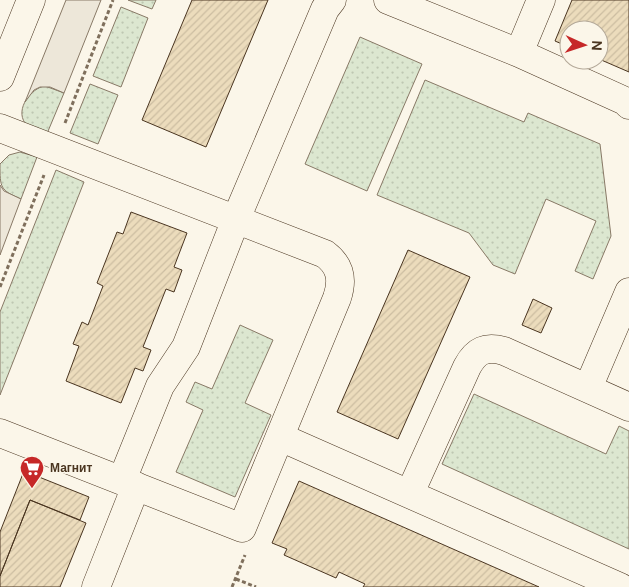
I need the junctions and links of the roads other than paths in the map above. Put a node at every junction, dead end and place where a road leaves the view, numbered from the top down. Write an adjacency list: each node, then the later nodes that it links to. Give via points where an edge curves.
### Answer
1 (31, 0): 6 (main road)
2 (332, 0): 9 (main road, via 325,9)
3 (388, 0): 5 (main road)
4 (541, 0): 5 (main road)
5 (519, 53): 7 (main road)
6 (0, 76)
7 (629, 105)
8 (0, 128): 9 (main road)
9 (236, 219): 14 (main road, via 325,254 337,265 340,273 337,298); 15 (main road, via 186,347 160,386)
10 (629, 292): 11 (main road)
11 (588, 388): 12 (main road); 16 (main road, via 504,351 482,350 470,362)
12 (629, 407)
13 (0, 432): 15 (main road)
14 (280, 437): 15 (main road, via 242,528); 16 (main road)
15 (129, 483): 17 (main road)
16 (410, 493): 18 (main road)
17 (96, 587)
18 (620, 587)

